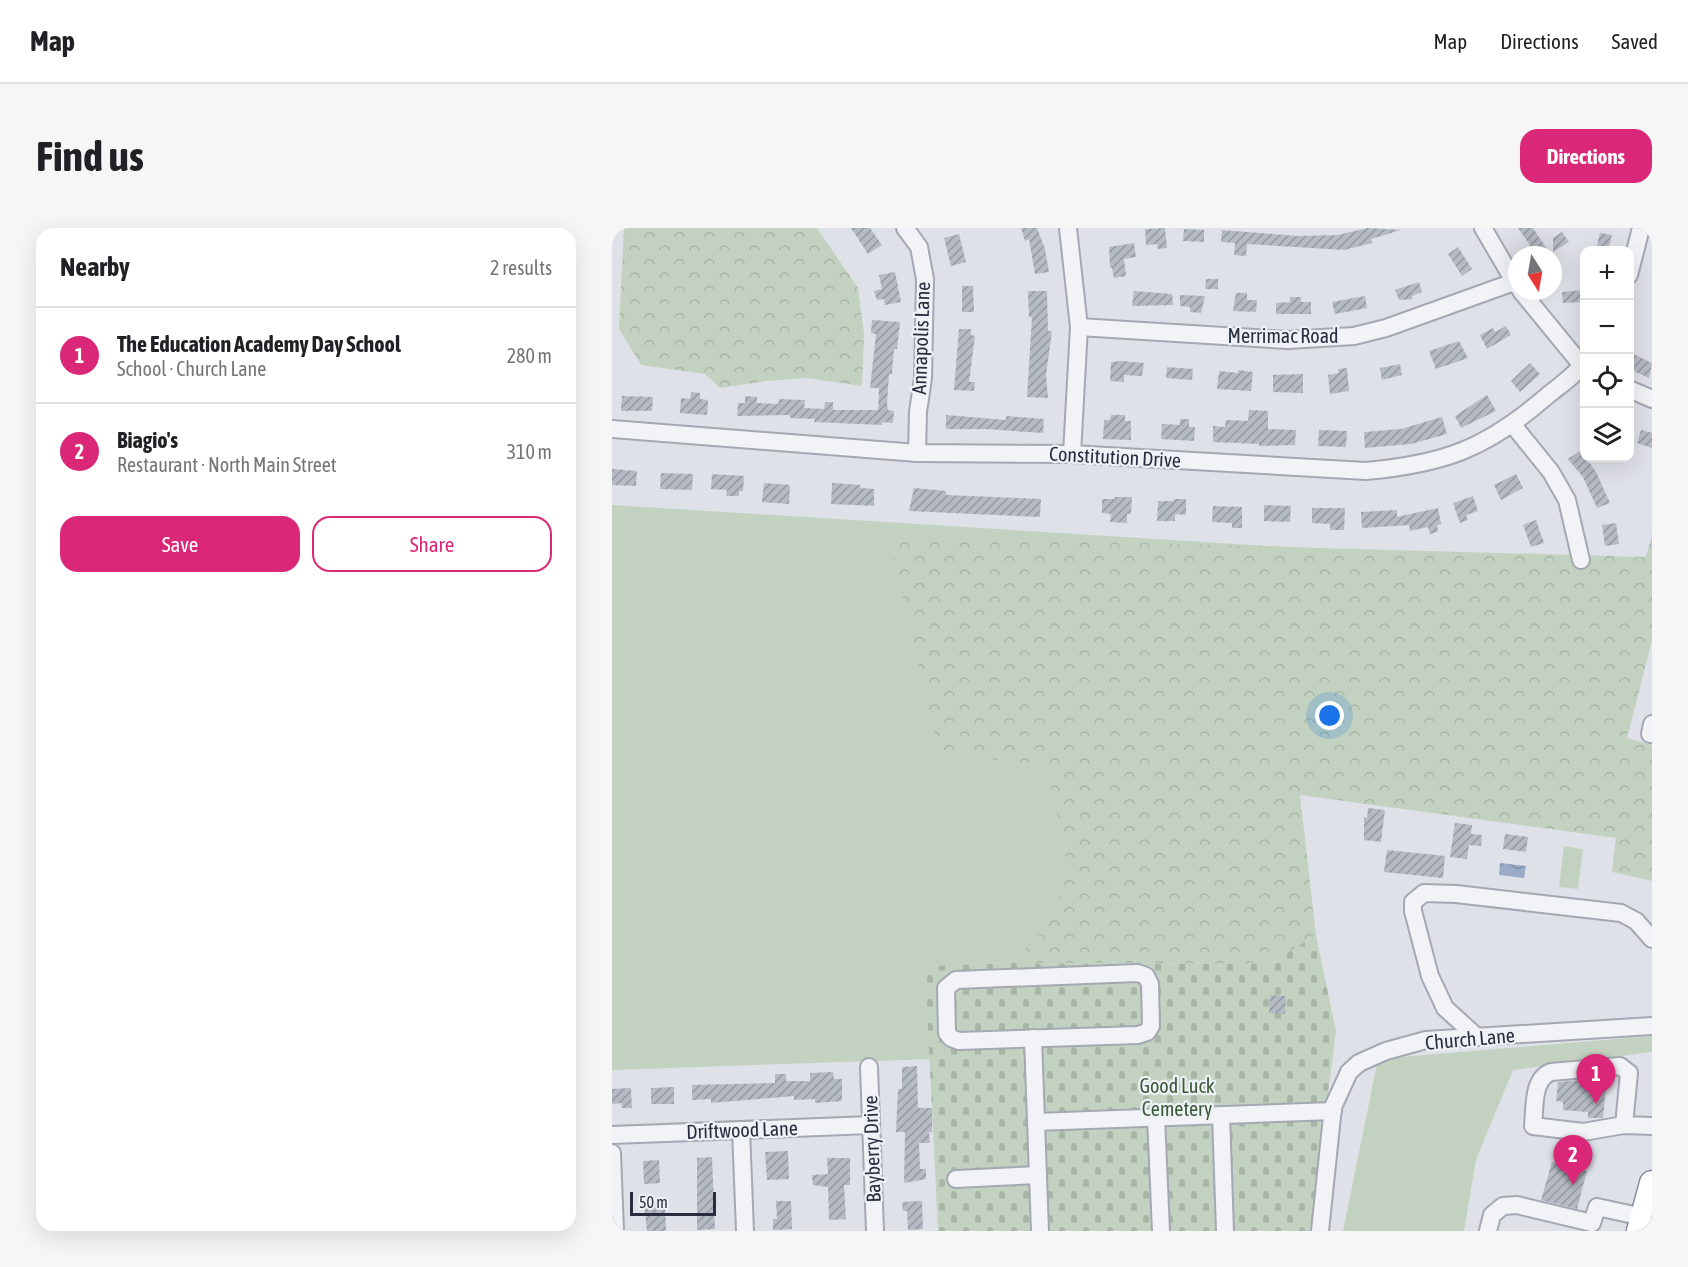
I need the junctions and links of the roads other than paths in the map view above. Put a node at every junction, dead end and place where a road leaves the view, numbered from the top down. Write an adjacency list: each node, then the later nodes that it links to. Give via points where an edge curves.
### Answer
1 (905, 228): 16 (street, Annapolis Lane, via 919,247 925,279)
2 (1068, 228): 9 (street)
3 (1483, 228): 6 (street)
4 (1641, 228): 5 (street)
5 (1634, 255)
6 (1508, 271)
7 (1508, 289): 9 (street, Merrimac Road, via 1353,336 1288,340)
8 (1529, 300): 10 (street)
9 (1079, 327): 17 (street)
10 (1580, 361)
11 (1580, 368): 14 (street, Constitution Drive)
12 (1634, 391): 13 (street)
13 (1652, 399)
14 (1513, 425): 17 (street, Constitution Drive, via 1450,457 1410,467 1366,471); 18 (street, via 1551,471 1567,500)
15 (612, 429): 16 (street, Constitution Drive)
16 (917, 453): 17 (street, Constitution Drive)
17 (1072, 454)
18 (1581, 561)
19 (1652, 724): 20 (street)
20 (1652, 734)
21 (1652, 939): 23 (street, via 1636,921 1621,913 1424,893 1413,902 1413,911 1430,976 1445,1008)
22 (1652, 1026): 23 (street, Church Lane)
23 (1477, 1037): 26 (street, Church Lane, via 1426,1040 1369,1057 1349,1072)
24 (1033, 1038): 24 (street, via 951,1038 946,1033 946,988 956,980 1138,973 1146,976 1150,984 1151,1026 1147,1032); 29 (street)
25 (869, 1067): 30 (street, Bayberry Drive)
26 (1333, 1111): 27 (street); 46 (street, Church Lane)
27 (1221, 1116): 28 (street); 45 (street)
28 (1156, 1117): 29 (street); 44 (street)
29 (1036, 1122): 36 (street)
30 (871, 1125): 33 (street, Driftwood Lane); 42 (street, Bayberry Drive)
31 (1624, 1125): 31 (street, via 1629,1073 1620,1066 1551,1072 1538,1082 1533,1126 1583,1132); 32 (street)
32 (1652, 1126)
33 (741, 1130): 34 (street, Driftwood Lane); 41 (street)
34 (612, 1135)
35 (612, 1153): 40 (street)
36 (1038, 1175): 37 (street); 43 (street)
37 (956, 1179)
38 (1652, 1183): 39 (highway)
39 (1641, 1224): 47 (street, via 1597,1207 1592,1223 1517,1205 1503,1206 1492,1215)
40 (615, 1231)
41 (745, 1231)
42 (875, 1231)
43 (1040, 1231)
44 (1161, 1231)
45 (1225, 1231)
46 (1320, 1231)
47 (1488, 1231)

